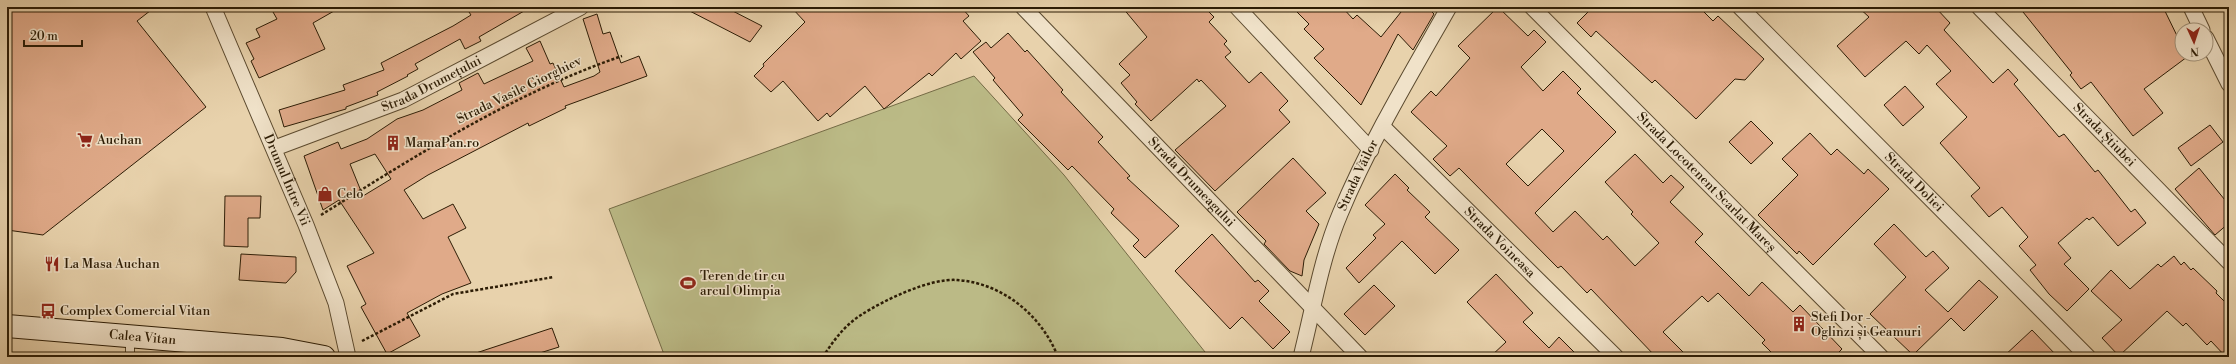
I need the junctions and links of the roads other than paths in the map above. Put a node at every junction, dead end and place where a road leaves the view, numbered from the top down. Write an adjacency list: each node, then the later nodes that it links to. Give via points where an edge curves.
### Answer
1 (213, 7): 14 (street, Drumul Între Vii)
2 (581, 7): 14 (street, Strada Drumețului, via 403,100)
3 (1023, 7): 17 (street, Strada Drumeagului)
4 (1237, 7): 15 (street)
5 (1532, 7): 25 (street, Strada Locotenent Scarlat Mareș)
6 (1740, 7): 26 (street, Strada Doliei)
7 (1979, 7): 16 (street, Strada Știubei)
8 (2191, 7): 10 (street)
9 (1446, 8): 13 (street, Strada Văilor)
10 (2198, 22)
11 (2214, 54): 12 (street)
12 (2229, 84)
13 (1383, 127): 15 (street, Strada Văilor); 24 (street, Strada Voineasa)
14 (275, 148): 20 (street, Drumul Între Vii, via 336,303)
15 (1371, 150): 17 (street, Strada Văilor, via 1338,220)
16 (2229, 262)
17 (1313, 309): 22 (street, Strada Văilor); 23 (street, Strada Drumeagului)
18 (7, 326): 19 (main road, Calea Vitan)
19 (130, 346): 21 (main road, Calea Vitan, via 282,349)
20 (347, 353)
21 (324, 357)
22 (1301, 357)
23 (1360, 357)
24 (1616, 357)
25 (1881, 357)
26 (2088, 357)

